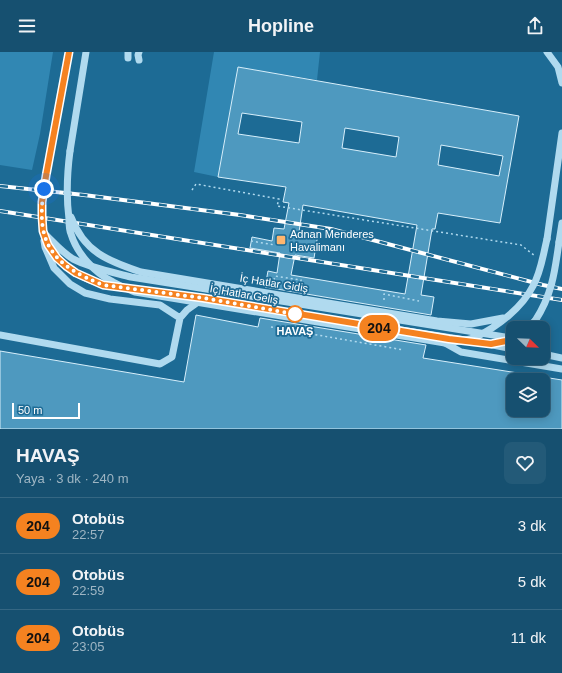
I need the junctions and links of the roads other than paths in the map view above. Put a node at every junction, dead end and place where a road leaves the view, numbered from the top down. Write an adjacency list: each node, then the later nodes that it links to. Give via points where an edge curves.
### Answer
1 (69, 52): 10 (street, İç Hatlar Geliş, bridge, via 42,202)
2 (86, 52): 8 (street, İç Hatlar Gidiş, bridge, via 66,179)
3 (139, 52): 5 (street)
4 (547, 52): 6 (street, via 558,67)
5 (139, 60)
6 (562, 83)
7 (562, 133): 13 (street, İç Hatlar Gidiş, bridge, via 541,266 533,287 519,306)
8 (68, 208): 13 (street, İç Hatlar Gidiş, bridge, via 74,225 98,255 141,272 437,321 471,324); 18 (street, İç Hatlar Gidiş, bridge, via 70,234 87,262 113,283 136,292)
9 (562, 223): 14 (street, bridge, via 555,275 550,293)
10 (43, 231): 11 (street, İç Hatlar Geliş, via 48,245 57,258 88,279 103,285); 12 (street, via 45,247 54,268 70,284 85,293 110,299 160,305); 16 (street, İç Hatlar Geliş, via 73,258 131,277)
11 (203, 298): 12 (street); 19 (street, İç Hatlar Geliş)
12 (180, 318): 15 (street, via 172,357 160,364)
13 (505, 318): 18 (street, İç Hatlar Gidiş, bridge, via 475,337)
14 (536, 321)
15 (0, 335)
16 (506, 336)
17 (506, 341): 19 (street, İç Hatlar Geliş)
18 (446, 343): 23 (street, via 461,352)
19 (491, 344): 20 (street)
20 (506, 347)
21 (550, 355): 22 (street)
22 (562, 358)
23 (562, 369)

